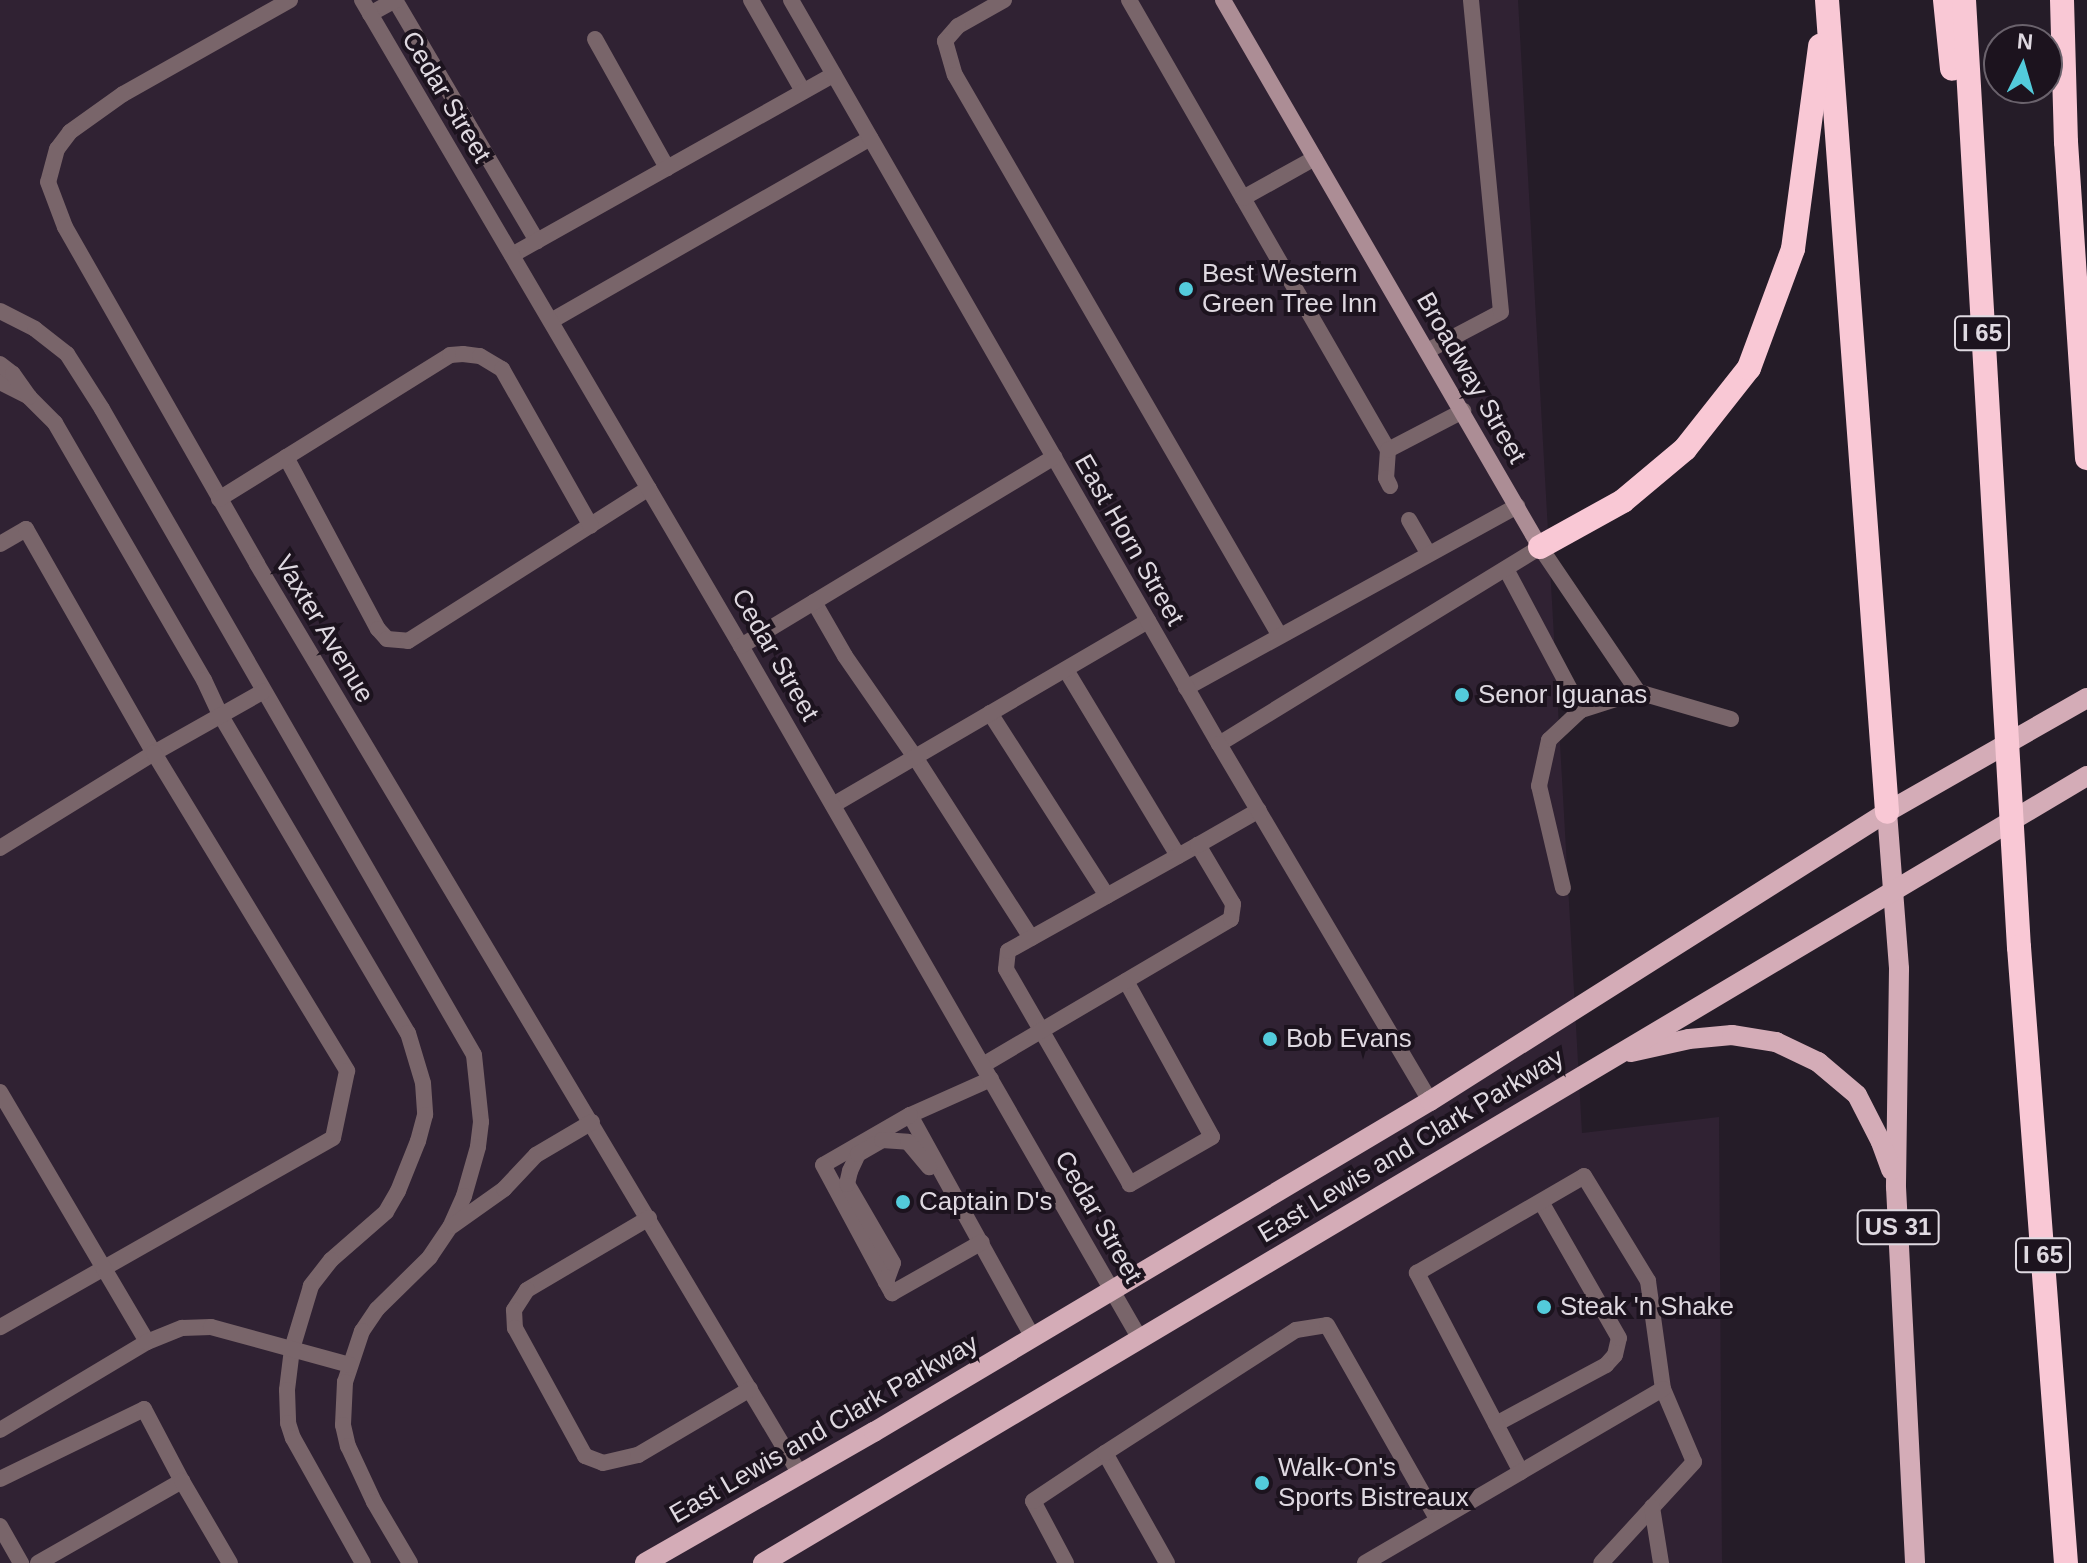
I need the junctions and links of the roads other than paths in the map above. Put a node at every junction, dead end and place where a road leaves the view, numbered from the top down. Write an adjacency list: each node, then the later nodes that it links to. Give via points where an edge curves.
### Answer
1 (290, 0): 39 (street, Vaxter Avenue, via 123,94 70,132 57,149 48,182 65,227)
2 (395, 0): 13 (street); 17 (street)
3 (751, 0): 16 (street)
4 (791, 0): 15 (street, East Horn Street)
5 (1004, 0): 49 (street, via 958,26 945,41 955,75)
6 (1129, 0): 22 (street)
7 (1223, 0): 20 (street, Broadway Street)
8 (1471, 0): 27 (street, via 1501,312)
9 (1826, 0): 44 (highway, via 1793,249 1749,368 1685,449 1623,501); 66 (highway)
10 (1945, 0): 32 (highway)
11 (1964, 0): 32 (highway, I 65)
12 (2062, 0): 36 (highway)
13 (366, 7): 18 (street, Cedar Street)
14 (595, 39): 21 (street)
15 (834, 74): 16 (street); 19 (street, East Horn Street)
16 (803, 91): 21 (street)
17 (468, 123): 18 (street); 23 (street)
18 (442, 136): 24 (street, Cedar Street)
19 (870, 138): 26 (street); 35 (street, East Horn Street)
20 (1315, 158): 22 (street); 27 (street, Broadway Street)
21 (667, 168): 23 (street)
22 (1243, 198): 33 (street)
23 (537, 241): 24 (street)
24 (512, 255): 26 (street, Cedar Street)
25 (0, 311): 53 (street, via 67,354)
26 (551, 321): 38 (street, Cedar Street)
27 (1429, 350): 31 (street, Broadway Street)
28 (0, 364): 30 (street)
29 (0, 382): 30 (street)
30 (29, 397): 58 (street, via 55,423)
31 (1463, 411): 33 (street); 40 (street, Broadway Street)
32 (1989, 441): 122 (highway, I 65, via 2019,947)
33 (1388, 450): 37 (street)
34 (286, 457): 39 (street); 42 (street, via 450,355 480,356 502,369); 42 (street, via 387,639 408,641 440,624)
35 (1054, 457): 47 (street); 48 (street, East Horn Street)
36 (2087, 458)
37 (1390, 486)
38 (649, 488): 42 (street); 50 (street, Cedar Street)
39 (219, 499): 81 (street, Vaxter Avenue)
40 (1517, 506): 44 (street, Broadway Street); 45 (street)
41 (1409, 520): 45 (street)
42 (591, 526)
43 (0, 544): 61 (street, via 26,529)
44 (1540, 547): 46 (street); 54 (street, Broadway Street)
45 (1429, 554): 49 (street)
46 (1506, 569): 56 (street); 60 (street)
47 (814, 602): 50 (street); 62 (street)
48 (1148, 621): 51 (street); 52 (street, East Horn Street)
49 (1280, 636): 52 (street)
50 (741, 646): 64 (street, Cedar Street)
51 (1066, 670): 57 (street); 69 (street)
52 (1186, 688): 60 (street, East Horn Street)
53 (264, 691): 58 (street); 86 (street, via 474,1055 480,1098 478,1147)
54 (1638, 692): 56 (street); 59 (street)
55 (2087, 698): 66 (main road, East Lewis and Clark Parkway)
56 (1581, 710): 70 (street, via 1549,740 1539,786)
57 (990, 713): 62 (street); 72 (street)
58 (221, 716): 61 (street); 95 (street, via 408,1033 423,1083 425,1115 398,1191 376,1223 331,1260 311,1286)
59 (1731, 719)
60 (1219, 744): 65 (street, East Horn Street)
61 (154, 753): 68 (street); 88 (street, via 347,1071 333,1138)
62 (915, 757): 64 (street); 73 (street)
63 (2087, 776): 71 (main road, East Lewis and Clark Parkway)
64 (833, 805): 77 (street, Cedar Street)
65 (1259, 810): 67 (street); 79 (street, East Horn Street)
66 (1887, 812): 71 (main road, US 31); 79 (main road, East Lewis and Clark Parkway)
67 (1198, 845): 69 (street); 74 (street, via 1233,904 1231,919)
68 (0, 848)
69 (1178, 856): 72 (street)
70 (1563, 888)
71 (1892, 890): 76 (main road, East Lewis and Clark Parkway); 82 (main road, US 31, via 1899,969)
72 (1107, 896): 73 (street)
73 (1031, 938): 75 (street, via 1008,951 1006,969)
74 (1126, 981): 75 (street); 75 (street, via 1212,1137 1130,1184)
75 (1041, 1031): 77 (street)
76 (1615, 1055): 82 (main road, via 1732,1035 1776,1042 1818,1062 1857,1095); 93 (main road, East Lewis and Clark Parkway)
77 (987, 1072): 80 (street); 90 (street, Cedar Street)
78 (0, 1092): 88 (street)
79 (1430, 1101): 90 (main road, East Lewis and Clark Parkway)
80 (910, 1115): 84 (street); 89 (street, via 823,1165)
81 (592, 1122): 85 (street, Vaxter Avenue); 86 (street, via 536,1155 504,1189)
82 (1896, 1187): 121 (main road, US 31)
83 (1541, 1202): 98 (street, via 1584,1176 1648,1281); 99 (street, via 1619,1338 1606,1365); 99 (street, via 1417,1273)
84 (968, 1215): 87 (street); 89 (street, via 957,1213 908,1142 882,1140 858,1154 847,1184 893,1263)
85 (649, 1218): 97 (street, Vaxter Avenue); 97 (street, via 527,1290 514,1310 515,1328 585,1456 603,1463 638,1455)
86 (450, 1227): 96 (street, via 430,1257 377,1309)
87 (982, 1242): 89 (street, via 892,1293); 92 (street)
88 (103, 1269): 91 (street); 94 (street)
89 (886, 1282)
90 (1113, 1290): 92 (main road, East Lewis and Clark Parkway); 93 (street, Cedar Street)
91 (0, 1327)
92 (1033, 1338): 103 (main road, East Lewis and Clark Parkway)
93 (1140, 1339): 115 (main road, East Lewis and Clark Parkway)
94 (147, 1342): 95 (street, via 182,1328 211,1327); 100 (street)
95 (292, 1349): 96 (street); 112 (street, via 288,1423)
96 (350, 1365): 113 (street, via 343,1404 348,1446)
97 (750, 1389): 103 (street, Vaxter Avenue)
98 (1663, 1389): 102 (street); 106 (street, via 1694,1462)
99 (1496, 1424): 102 (street)
100 (0, 1430)
101 (1105, 1453): 107 (street, via 1296,1330 1327,1325); 116 (street, via 1033,1501); 117 (street)
102 (1521, 1472): 107 (street)
103 (800, 1474): 114 (main road, East Lewis and Clark Parkway)
104 (0, 1479): 105 (street, via 144,1409)
105 (182, 1481): 110 (street); 111 (street)
106 (1652, 1507): 119 (street); 120 (street)
107 (1438, 1520): 118 (street)
108 (0, 1526): 109 (street)
109 (21, 1563)
110 (38, 1563)
111 (230, 1563)
112 (363, 1563)
113 (410, 1563)
114 (645, 1563)
115 (763, 1563)
116 (1066, 1563)
117 (1167, 1563)
118 (1365, 1563)
119 (1601, 1563)
120 (1661, 1563)
121 (1915, 1563)
122 (2066, 1563)

